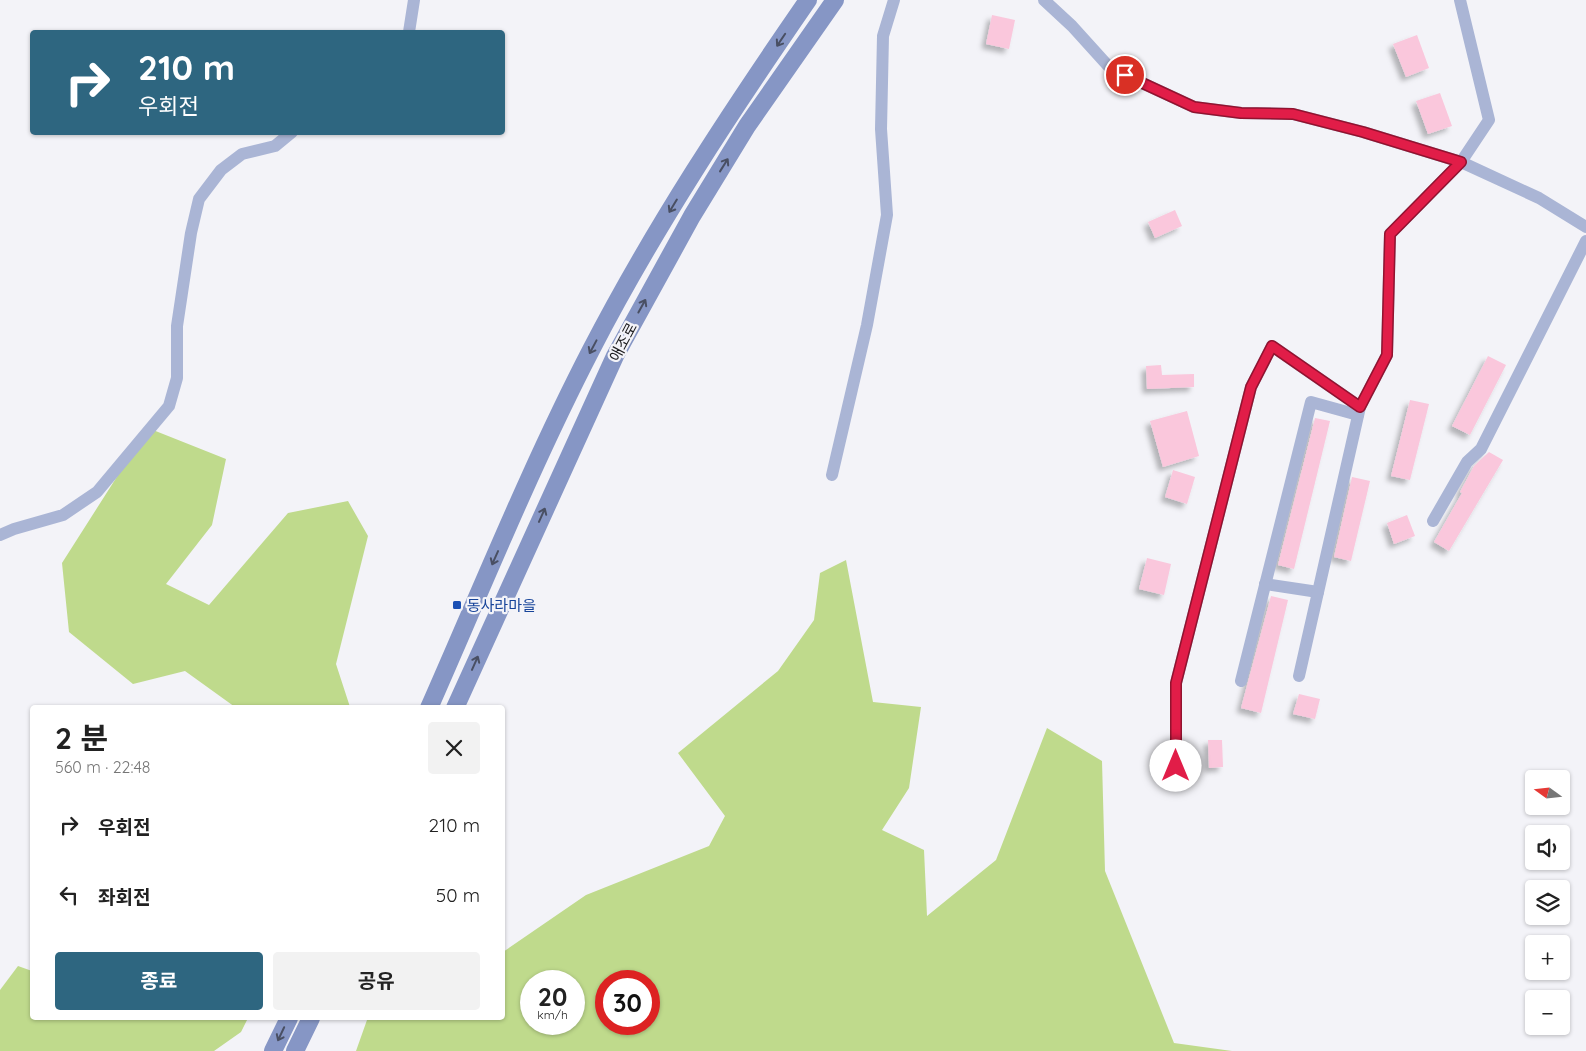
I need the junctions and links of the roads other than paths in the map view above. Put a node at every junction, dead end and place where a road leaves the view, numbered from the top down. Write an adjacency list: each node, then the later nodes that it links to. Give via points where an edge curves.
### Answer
1 (414, 0): 7 (street)
2 (808, 0): 20 (street, 애조로, one-way to 20, via 730,114 658,230 592,349 553,426)
3 (835, 0): 21 (street, 애조로, one-way to 3, via 615,356 717,175)
4 (894, 0): 13 (street, via 883,36 881,129 888,215 867,325)
5 (1044, 0): 9 (street, via 1110,68 1194,107 1241,113 1293,114)
6 (1460, 0): 9 (street, via 1489,120)
7 (409, 30)
8 (288, 135): 15 (street, via 275,146 242,154 221,170 199,199 177,326 177,378 169,406 97,492 63,515)
9 (1461, 162): 10 (street, via 1539,198); 12 (street, via 1390,234 1387,355)
10 (1586, 227)
11 (1586, 241): 14 (street, via 1481,449 1467,462)
12 (1359, 411): 16 (street, via 1311,402); 17 (street); 22 (street, via 1272,346 1251,387 1176,683)
13 (832, 475)
14 (1433, 521)
15 (0, 535)
16 (1265, 584): 17 (street); 19 (street)
17 (1318, 592): 18 (street)
18 (1299, 676)
19 (1241, 681)
20 (430, 705)
21 (456, 705)
22 (1176, 766)
23 (288, 1020): 25 (street, one-way to 25)
24 (310, 1020): 26 (street)
25 (273, 1051)
26 (296, 1051)

